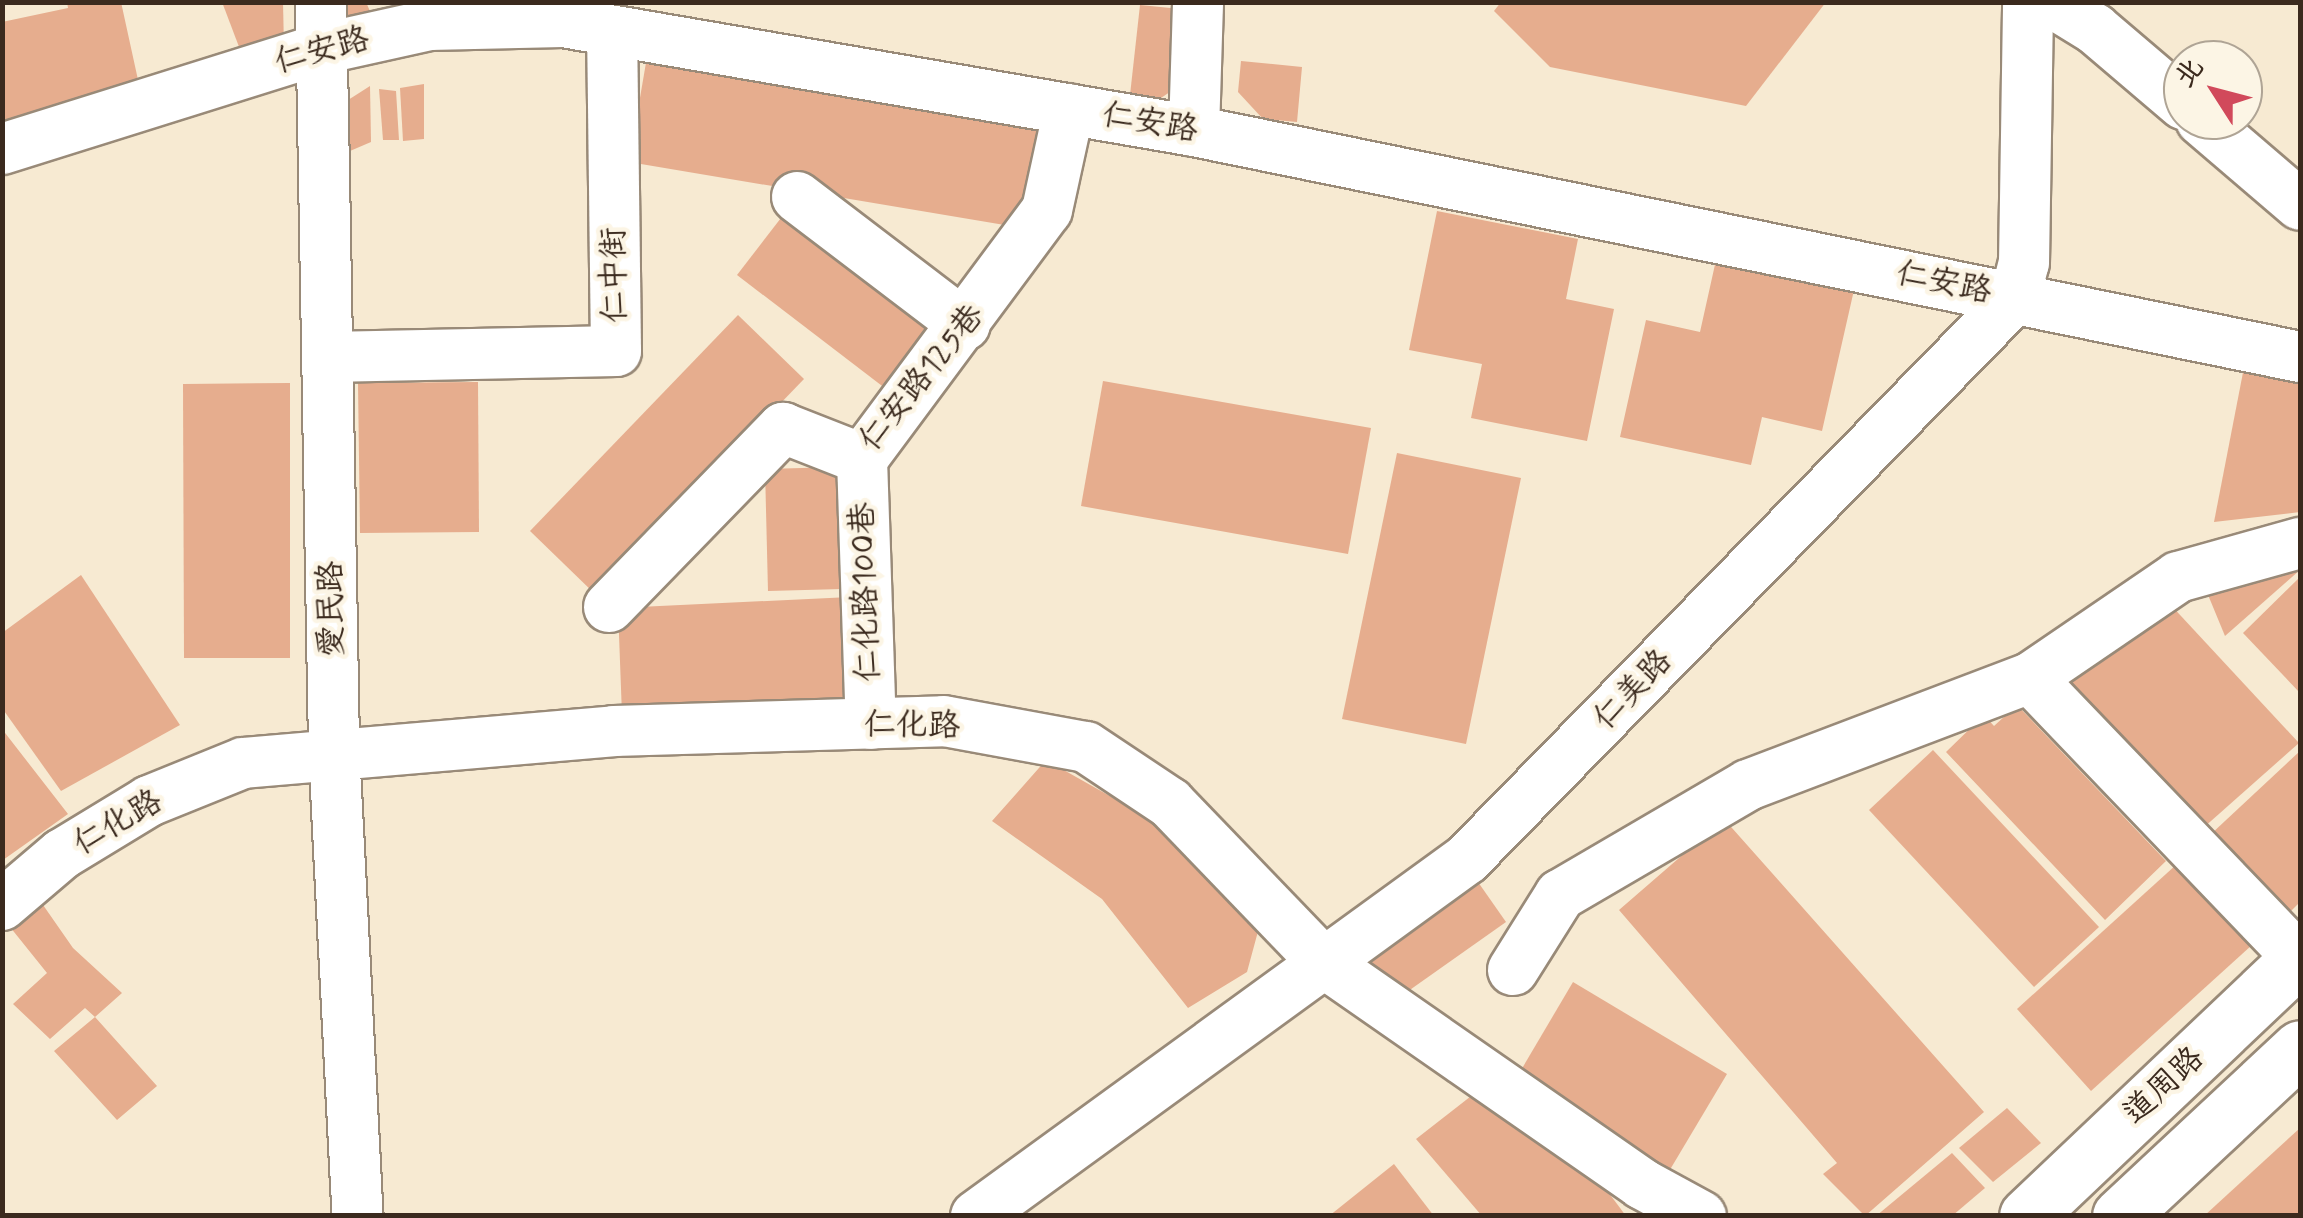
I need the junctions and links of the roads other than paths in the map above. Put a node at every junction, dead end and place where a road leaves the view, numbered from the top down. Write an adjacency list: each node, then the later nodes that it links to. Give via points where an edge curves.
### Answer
1 (1198, 2): 9 (street)
2 (2028, 2): 14 (street, via 2024,263)
3 (2051, 2): 7 (street, via 2094,28)
4 (438, 14): 5 (street, 仁安路); 6 (street, 仁安路)
5 (321, 26): 11 (street, 仁安路); 16 (street, 愛民路)
6 (612, 30): 8 (street, 仁安路); 16 (street, 仁中街, via 616,351)
7 (2163, 87)
8 (1069, 109): 9 (street, 仁安路); 15 (street, 仁安路125巷, via 1048,210)
9 (1194, 130): 14 (street, 仁安路)
10 (2224, 140): 13 (street)
11 (2, 149)
12 (797, 198): 15 (street)
13 (2300, 205)
14 (2015, 298): 17 (street, 仁安路); 26 (street, 仁美路, via 1468,859)
15 (965, 325): 18 (street, 仁安路125巷)
16 (329, 356): 23 (street, 愛民路)
17 (2300, 356)
18 (862, 460): 20 (street, 仁安路125巷, via 783,428); 22 (street, 仁化路100巷)
19 (2300, 544): 21 (street, via 2178,577)
20 (609, 607)
21 (2030, 678): 25 (street); 27 (street, via 1748,785 1560,895)
22 (870, 724): 23 (street, 仁化路, via 614,730); 26 (street, 仁化路, via 944,721 1086,747 1170,803)
23 (334, 750): 24 (street, 仁化路, via 242,763 149,801 62,854); 30 (street, 愛民路)
24 (2, 906)
25 (2300, 958): 33 (main road, 道周路)
26 (1323, 962): 29 (street, 仁化路); 31 (street, 仁美路)
27 (1513, 970)
28 (2300, 1048): 34 (main road, 道周路)
29 (1653, 1200): 32 (street, 仁化路)
30 (358, 1216)
31 (976, 1216)
32 (1701, 1216)
33 (2027, 1216)
34 (2120, 1216)

